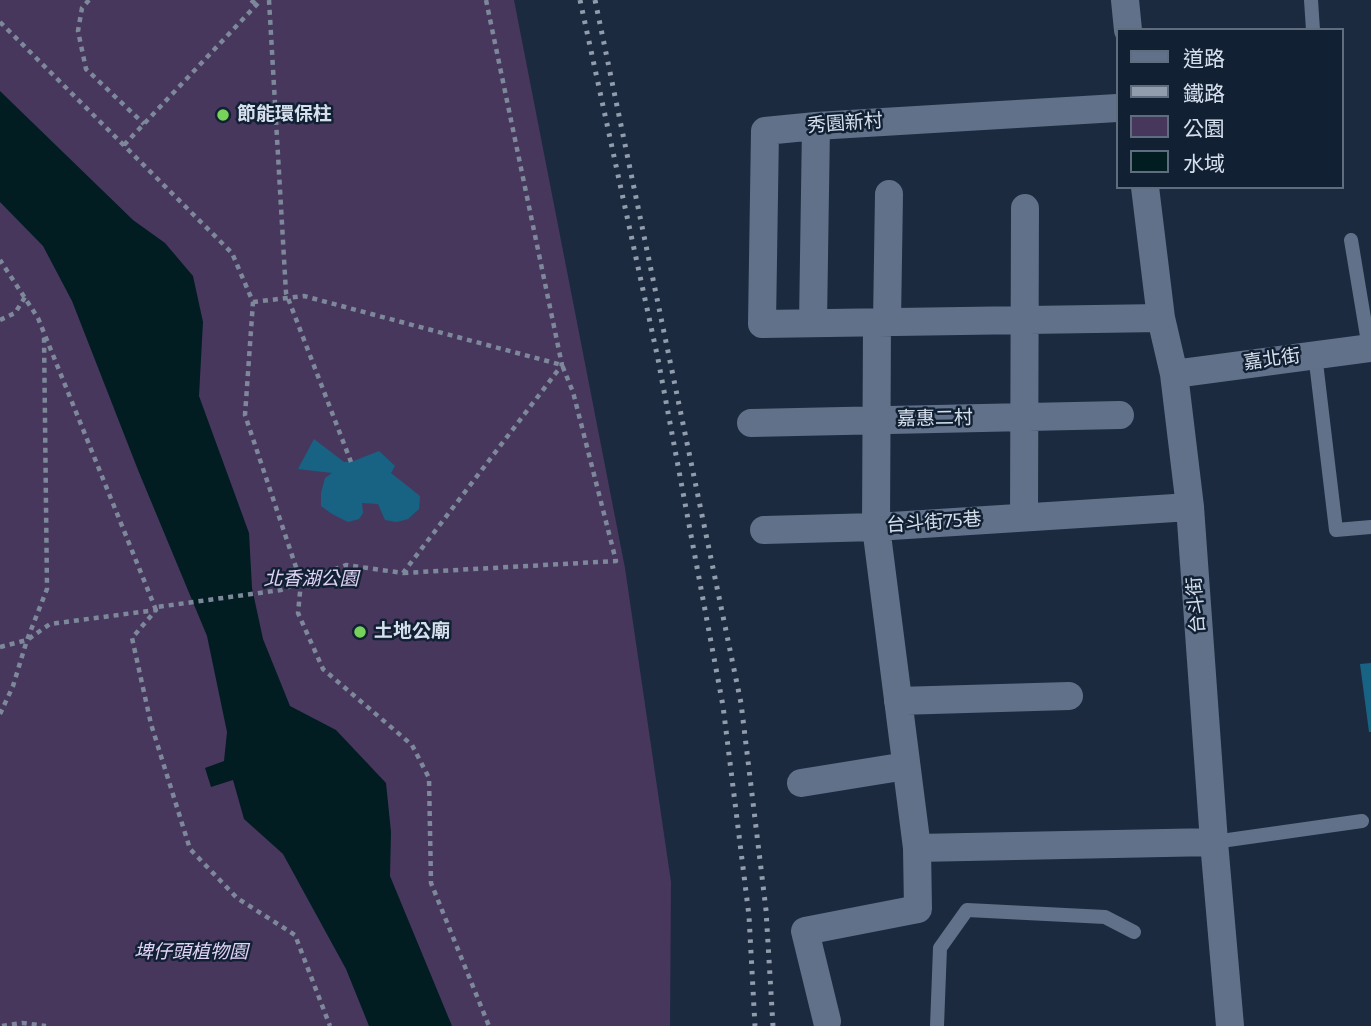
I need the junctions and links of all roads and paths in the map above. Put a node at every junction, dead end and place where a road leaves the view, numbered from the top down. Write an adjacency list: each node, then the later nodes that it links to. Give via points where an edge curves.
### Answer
1 (89, 0): 12 (path, via 82,8 78,31 86,69)
2 (251, 0): 7 (path)
3 (269, 0): 36 (path, via 286,293)
4 (486, 0): 30 (path)
5 (1125, 0): 9 (street)
6 (1311, 0): 10 (lane)
7 (259, 2): 12 (path)
8 (0, 22): 14 (path)
9 (1128, 28)
10 (1313, 28)
11 (1116, 108): 13 (street, 秀園新村)
12 (144, 124): 14 (path)
13 (816, 125): 25 (street); 25 (street, 秀園新村, via 765,131 762,324)
14 (124, 145): 21 (path, via 232,253)
15 (1145, 189): 22 (street, 台斗街)
16 (889, 194): 26 (street)
17 (1025, 208): 24 (street)
18 (1351, 240): 28 (lane)
19 (0, 260): 20 (path)
20 (25, 297): 23 (path, via 15,313); 27 (path)
21 (253, 302): 30 (path, via 304,296); 43 (path, via 245,415)
22 (1161, 318): 24 (street); 31 (street, 台斗街)
23 (0, 320)
24 (1025, 321): 26 (street); 33 (street)
25 (813, 323): 26 (street)
26 (882, 323): 34 (street)
27 (44, 331): 44 (path); 45 (path, via 47,589)
28 (1370, 348): 29 (street, 嘉北街)
29 (1315, 354): 31 (street, 嘉北街); 40 (lane, via 1336,530)
30 (562, 365): 42 (path); 42 (path, via 573,391 616,561)
31 (1174, 374): 37 (street, 台斗街)
32 (1120, 415): 33 (street, 嘉惠二村)
33 (1026, 417): 34 (street, 嘉惠二村); 38 (street)
34 (877, 421): 35 (street, 嘉惠二村); 39 (street)
35 (751, 423)
36 (351, 462)
37 (1190, 507): 38 (street, 台斗街75巷); 53 (street, 台斗街)
38 (1024, 517): 39 (street, 台斗街75巷)
39 (876, 527): 41 (street); 48 (street, 台斗街75巷)
40 (1371, 527)
41 (764, 530)
42 (402, 573): 43 (path, via 346,565)
43 (302, 582): 44 (path, via 281,590); 60 (path, via 298,613 323,669 412,745 429,778 431,883)
44 (156, 610): 45 (path, via 50,624); 59 (path, via 132,638 151,724 190,849 237,898 295,935)
45 (27, 640): 46 (path); 49 (path)
46 (0, 647)
47 (1069, 696): 48 (street)
48 (898, 701): 50 (street, 台斗街75巷)
49 (0, 714)
50 (906, 766): 51 (street); 54 (street, 台斗街75巷)
51 (801, 783)
52 (1362, 821): 53 (lane)
53 (1214, 842): 54 (street); 62 (street, 台斗街)
54 (917, 848): 56 (street, 台斗街75巷, via 918,909 805,930)
55 (1134, 932): 61 (lane, via 1105,917 967,910 940,948)
56 (827, 1021)
57 (2, 1026): 58 (path)
58 (46, 1026)
59 (330, 1026)
60 (489, 1026)
61 (937, 1026)
62 (1230, 1026)

